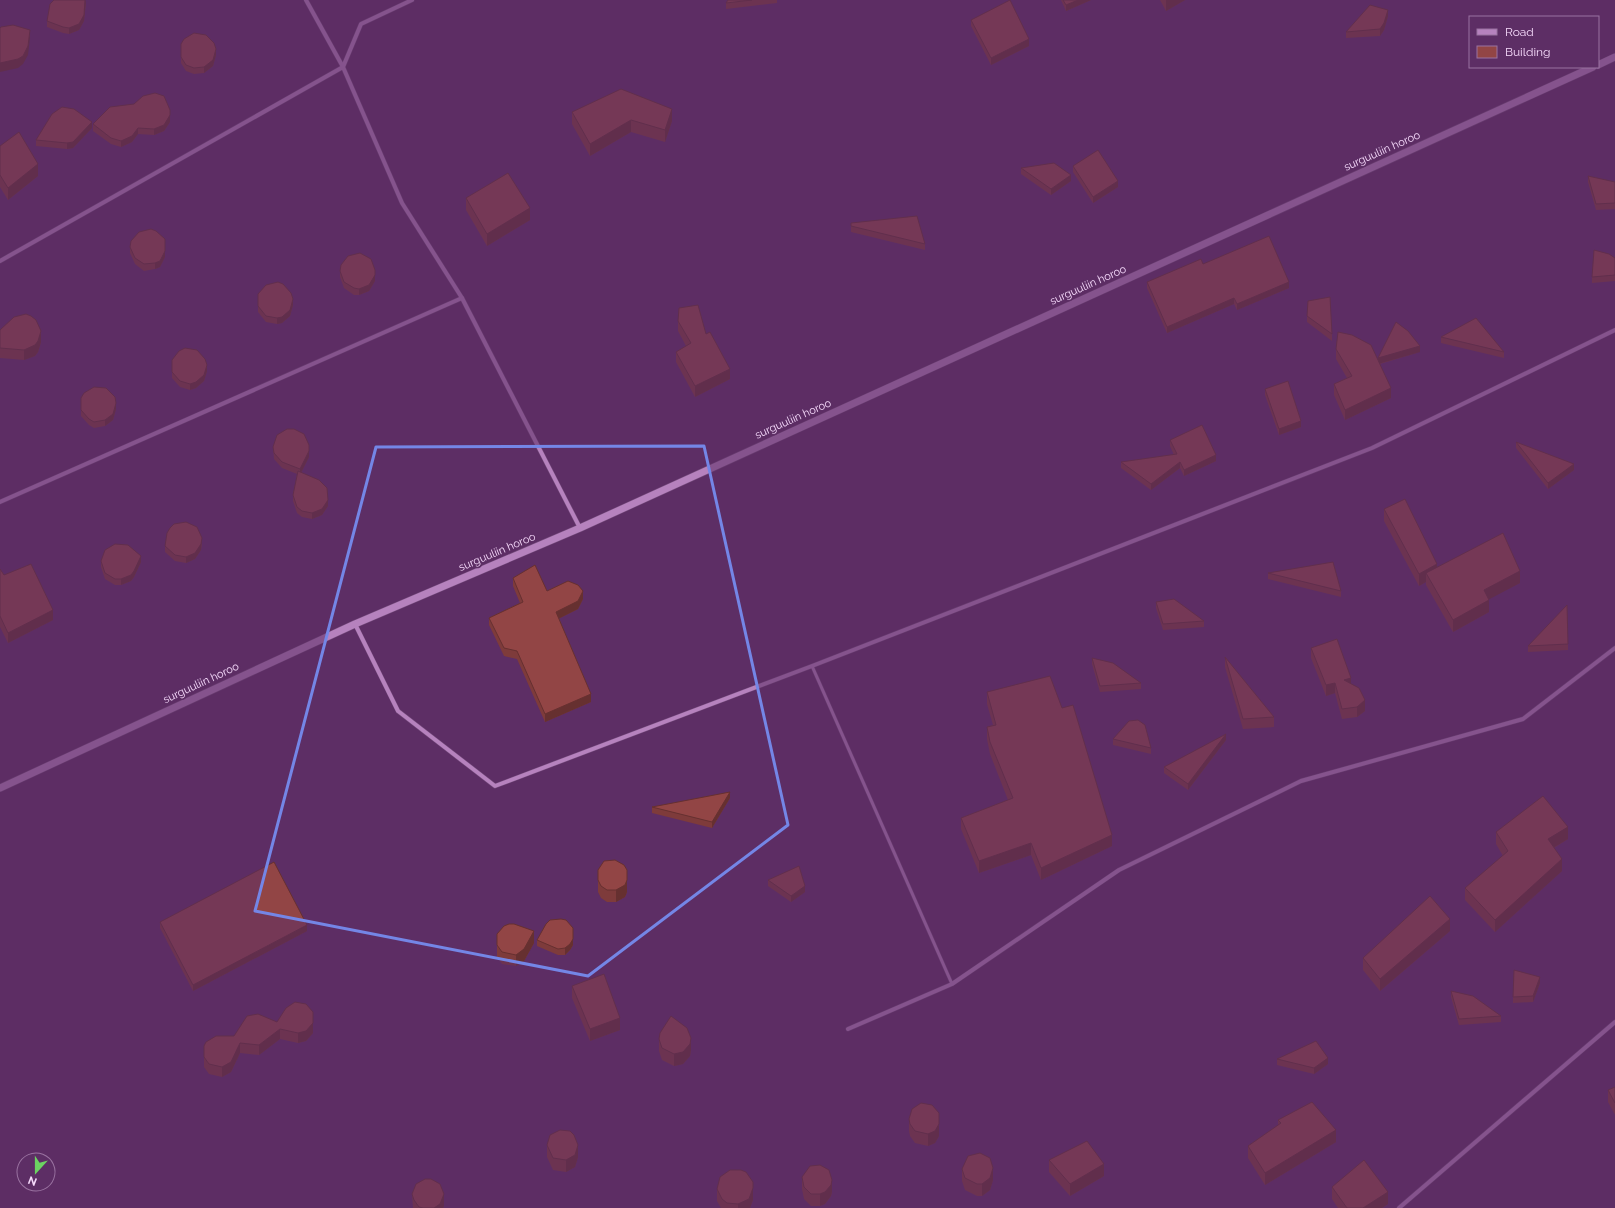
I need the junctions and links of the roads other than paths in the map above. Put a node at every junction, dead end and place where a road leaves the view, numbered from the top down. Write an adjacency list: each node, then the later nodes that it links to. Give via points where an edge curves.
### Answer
1 (306, 0): 5 (street)
2 (412, 0): 5 (street, via 361,24)
3 (1615, 57): 4 (street)
4 (1599, 65)
5 (342, 67): 7 (street); 8 (street, via 402,203)
6 (1591, 68): 11 (street, surguuliin horoo)
7 (0, 261)
8 (462, 298): 10 (street); 11 (street)
9 (1615, 330): 14 (street, via 1372,448)
10 (0, 502)
11 (580, 528): 12 (street, surguuliin horoo)
12 (355, 624): 14 (street, via 398,711 495,786); 15 (street, surguuliin horoo)
13 (1615, 648): 16 (street, via 1523,719 1301,781 1119,870)
14 (812, 666): 16 (lane)
15 (0, 788)
16 (952, 984): 18 (street)
17 (1615, 1022): 19 (street)
18 (848, 1029)
19 (1399, 1208)

